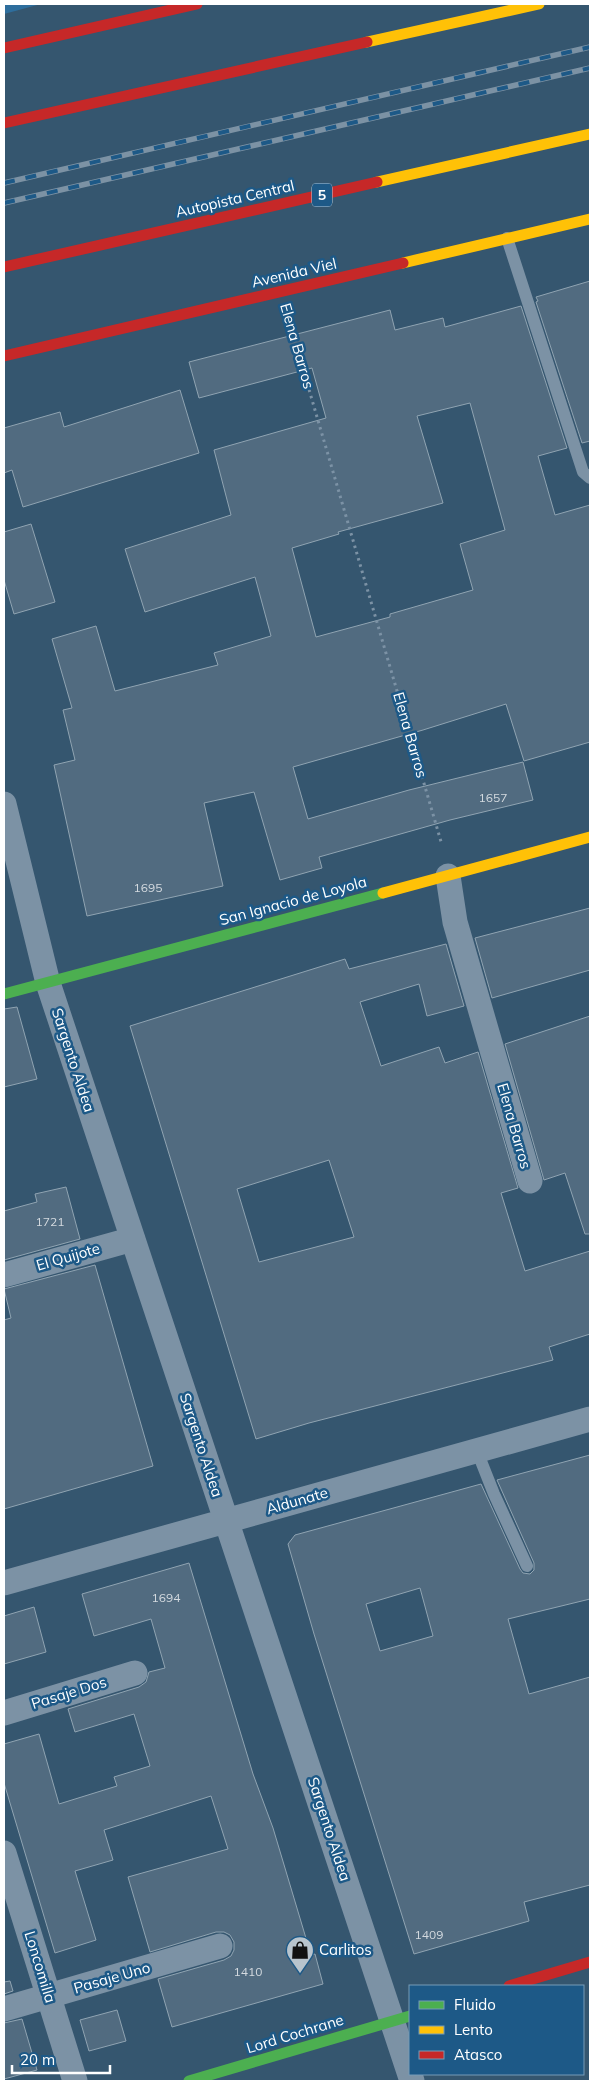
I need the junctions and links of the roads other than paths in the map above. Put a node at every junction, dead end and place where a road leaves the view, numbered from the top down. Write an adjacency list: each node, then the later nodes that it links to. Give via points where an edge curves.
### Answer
1 (197, 4): 4 (main road)
2 (539, 4): 6 (main road)
3 (99, 14): 4 (main road)
4 (79, 31): 5 (main road)
5 (4, 48)
6 (4, 123)
7 (590, 134): 10 (main road, Autopista Central / 5)
8 (590, 219): 9 (main road, Avenida Viel)
9 (507, 238): 11 (main road, Avenida Viel); 12 (lane, via 583,472)
10 (4, 267)
11 (4, 356)
12 (590, 478)
13 (4, 804): 16 (street, Sargento Aldea)
14 (590, 837): 15 (main road, San Ignacio de Loyola)
15 (448, 876): 16 (main road, San Ignacio de Loyola); 18 (street, Elena Barros, via 455,922)
16 (48, 983): 17 (main road, San Ignacio de Loyola); 19 (street, Sargento Aldea)
17 (4, 994)
18 (530, 1181)
19 (133, 1239): 20 (street, El Quijote); 23 (street, Sargento Aldea)
20 (4, 1275)
21 (590, 1419): 22 (street, Aldunate)
22 (477, 1451): 23 (street, Aldunate); 24 (lane)
23 (226, 1521): 25 (street, Aldunate); 34 (street, Sargento Aldea)
24 (527, 1566)
25 (4, 1583)
26 (135, 1673): 27 (street, Pasaje Dos)
27 (4, 1713)
28 (4, 1853): 32 (street, Loncomilla)
29 (220, 1946): 32 (street, Pasaje Uno)
30 (590, 1962): 31 (main road)
31 (512, 1985)
32 (49, 1996): 33 (street, Pasaje Uno); 36 (street, Loncomilla)
33 (4, 2009)
34 (401, 2018): 35 (street, Sargento Aldea); 37 (main road, Lord Cochrane)
35 (409, 2064)
36 (75, 2081)
37 (189, 2081)

